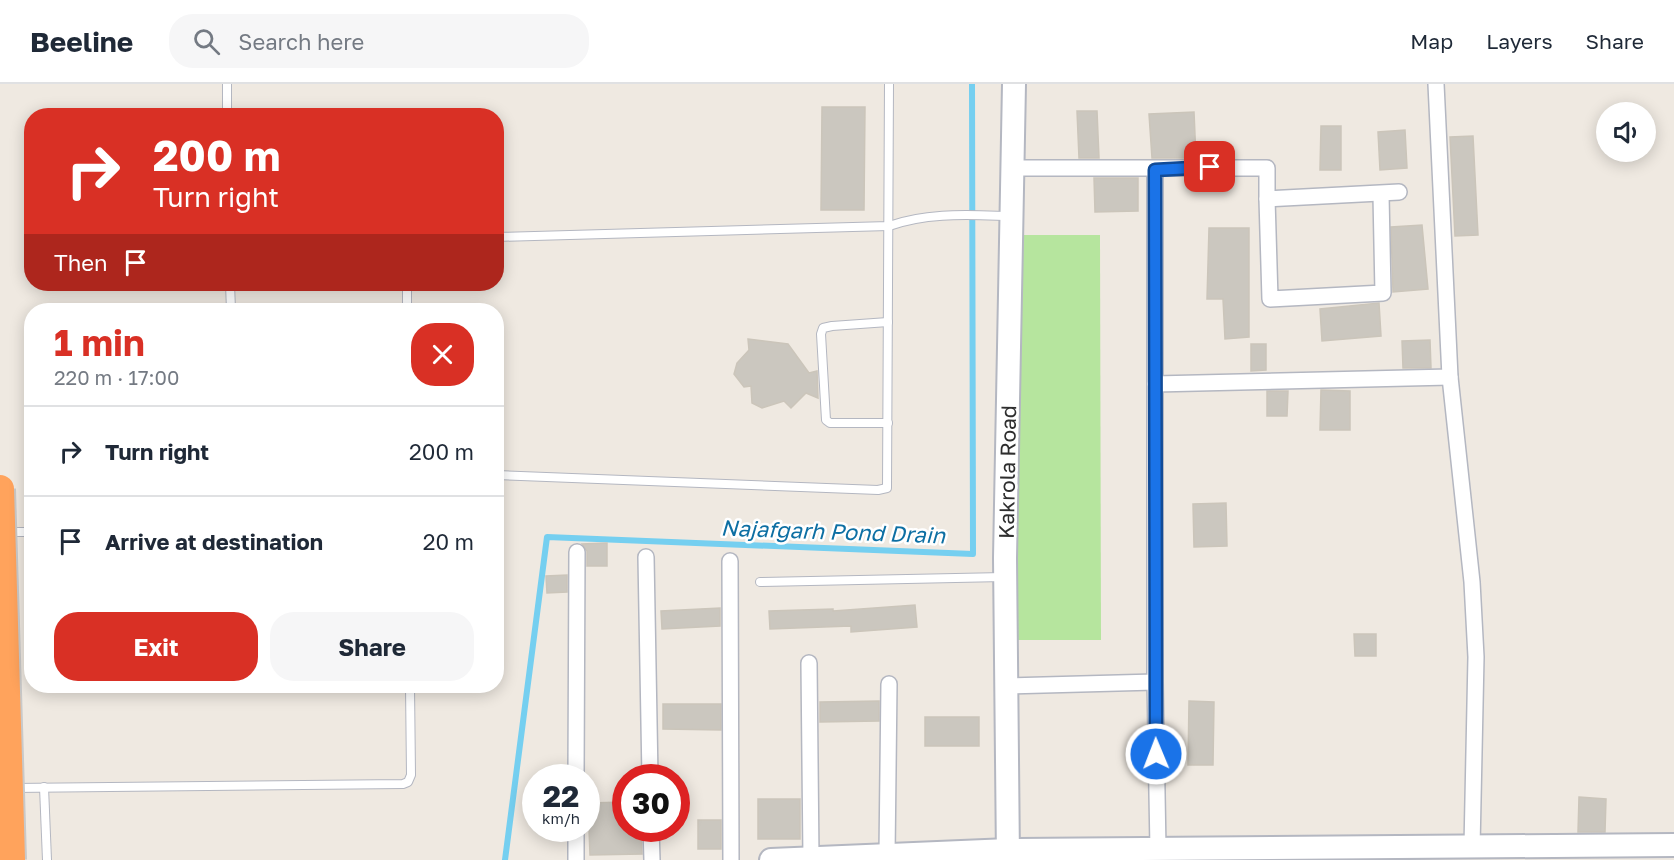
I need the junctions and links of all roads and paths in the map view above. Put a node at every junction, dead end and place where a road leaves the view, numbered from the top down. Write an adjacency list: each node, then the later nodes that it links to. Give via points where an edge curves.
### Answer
1 (227, 84): 5 (lane)
2 (889, 84): 12 (lane)
3 (1014, 84): 6 (street, Kakrola Road)
4 (1436, 84): 15 (street)
5 (227, 108)
6 (1013, 168): 7 (street); 11 (street, Kakrola Road)
7 (1155, 170): 10 (street, via 1267,168); 16 (street)
8 (1399, 192): 9 (street)
9 (1381, 195): 10 (street); 10 (street, via 1383,293 1270,299)
10 (1267, 199)
11 (1012, 216): 12 (lane, via 949,214); 25 (street, Kakrola Road)
12 (889, 226): 13 (lane); 14 (lane)
13 (504, 237)
14 (888, 322): 17 (lane); 17 (lane, via 832,326 823,328 821,334 826,420)
15 (1450, 377): 16 (street); 39 (street, via 1476,646)
16 (1155, 384): 28 (street)
17 (888, 423): 18 (lane, via 887,488 878,490)
18 (504, 475)
19 (0, 489): 50 (highway, bridge)
20 (0, 532): 21 (lane)
21 (24, 532)
22 (577, 552): 32 (street)
23 (646, 557): 33 (street)
24 (730, 561): 54 (street)
25 (1006, 577): 26 (lane); 30 (street, Kakrola Road)
26 (759, 582)
27 (809, 663): 48 (street)
28 (1155, 682): 30 (street); 40 (street)
29 (889, 684): 47 (street)
30 (1007, 686): 45 (street, Kakrola Road)
31 (410, 693): 35 (lane, via 411,775 403,784)
32 (576, 764)
33 (650, 764)
34 (0, 788): 35 (lane)
35 (44, 788): 51 (lane)
36 (576, 842): 52 (street)
37 (651, 842): 53 (street)
38 (1674, 845): 41 (street)
39 (1472, 847): 41 (street); 44 (street)
40 (1158, 849): 42 (street); 46 (street)
41 (1504, 853)
42 (1219, 854): 43 (street)
43 (1285, 854): 44 (street)
44 (1402, 854)
45 (1008, 855): 46 (street); 47 (street)
46 (1110, 855)
47 (900, 856): 49 (street)
48 (811, 858): 49 (street); 55 (street)
49 (839, 859)
50 (11, 860)
51 (47, 860)
52 (576, 860)
53 (652, 860)
54 (731, 860)
55 (771, 860)

